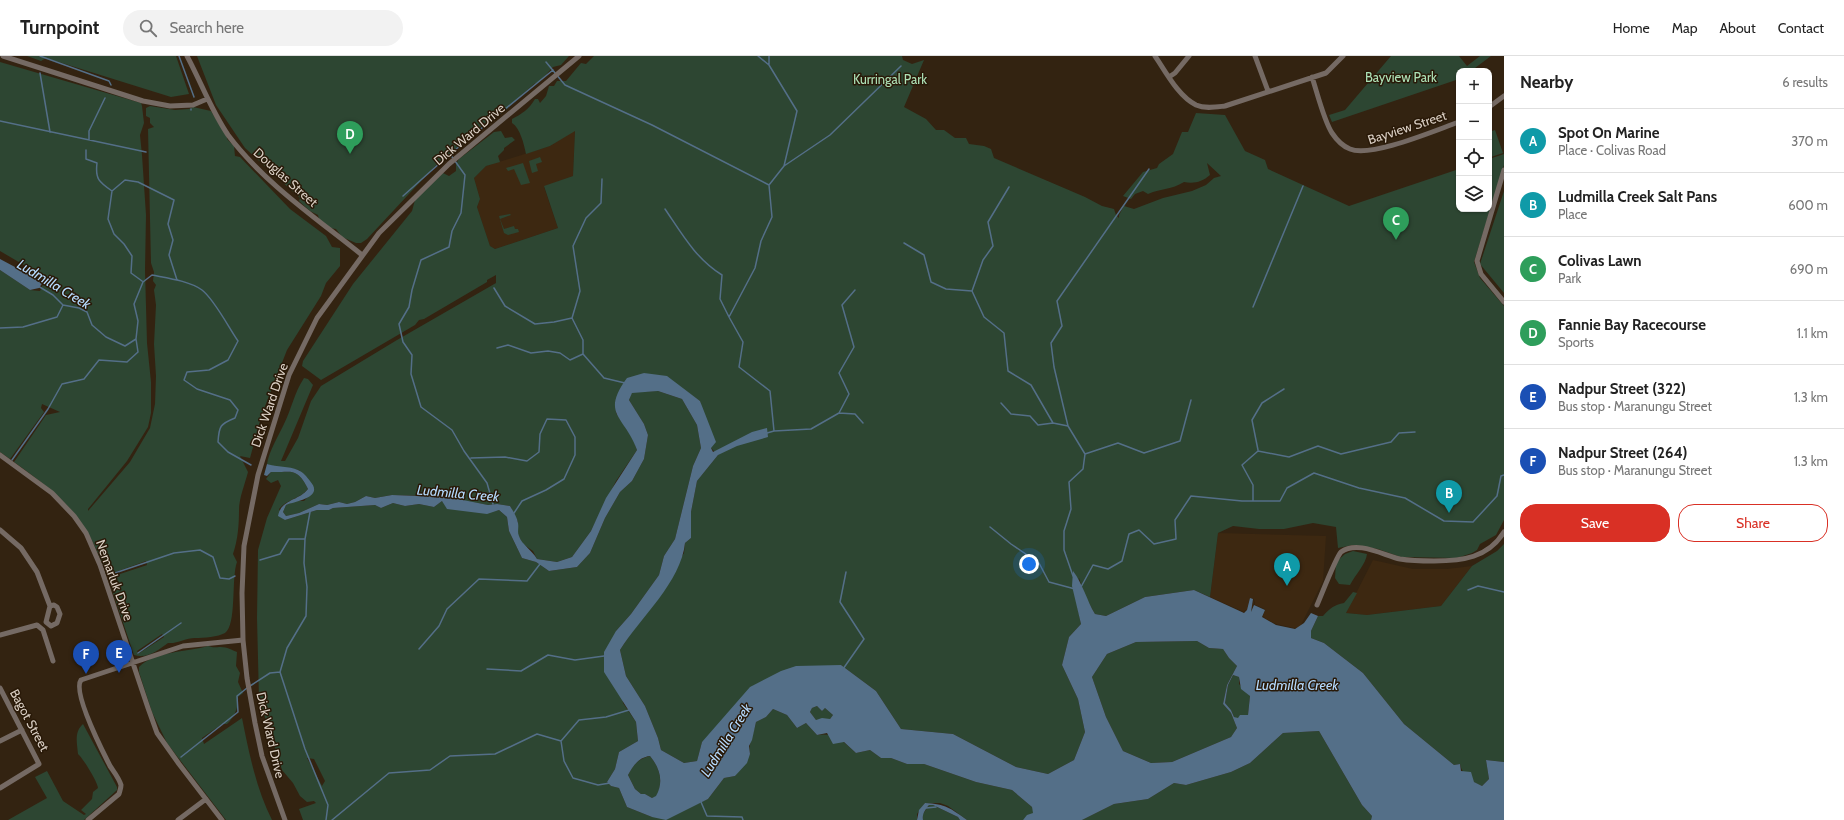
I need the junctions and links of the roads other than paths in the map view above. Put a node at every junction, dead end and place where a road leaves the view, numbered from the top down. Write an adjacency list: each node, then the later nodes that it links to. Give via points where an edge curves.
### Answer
1 (3, 56): 12 (street, via 143,101 170,106 193,105)
2 (579, 56): 16 (street, Dick Ward Drive, via 449,164 379,233)
3 (1155, 56): 8 (street)
4 (1189, 56): 8 (street)
5 (1255, 56): 10 (street)
6 (1343, 56): 9 (street, via 1326,73)
7 (188, 57): 12 (street, Douglas Street)
8 (1169, 77): 10 (street, via 1182,93 1196,104 1209,107 1225,106)
9 (1312, 77): 10 (street); 14 (street, Bayview Street, via 1331,132 1350,150 1367,152)
10 (1268, 91)
11 (1504, 96): 13 (street)
12 (207, 99): 16 (street, Douglas Street, via 228,134 253,165)
13 (1492, 105)
14 (1456, 123)
15 (1504, 170): 17 (street, via 1477,261 1481,274)
16 (362, 255): 24 (street, Dick Ward Drive, via 317,318 289,375 262,459 244,546)
17 (1504, 302)
18 (0, 456): 26 (street, Nemarluk Drive, via 52,493 79,522 91,542 100,565)
19 (0, 530): 22 (street, via 21,548 32,563)
20 (1504, 532): 21 (street, via 1485,552 1457,560 1408,560 1360,548 1348,549 1338,556)
21 (1317, 605)
22 (50, 606)
23 (0, 635): 25 (street, via 37,625 43,630)
24 (243, 640): 26 (street, via 189,645); 35 (street, Dick Ward Drive, via 262,756)
25 (53, 661)
26 (132, 662): 31 (street, Nemarluk Drive, via 158,733); 32 (street, via 84,678 78,686 86,712 121,788 118,794)
27 (0, 688): 28 (street, Bagot Street)
28 (22, 730): 29 (street); 30 (street, Bagot Street, via 39,760 39,765)
29 (0, 741)
30 (0, 788)
31 (206, 799): 33 (street); 34 (street, Nemarluk Drive)
32 (88, 820)
33 (178, 820)
34 (222, 820)
35 (285, 820)

